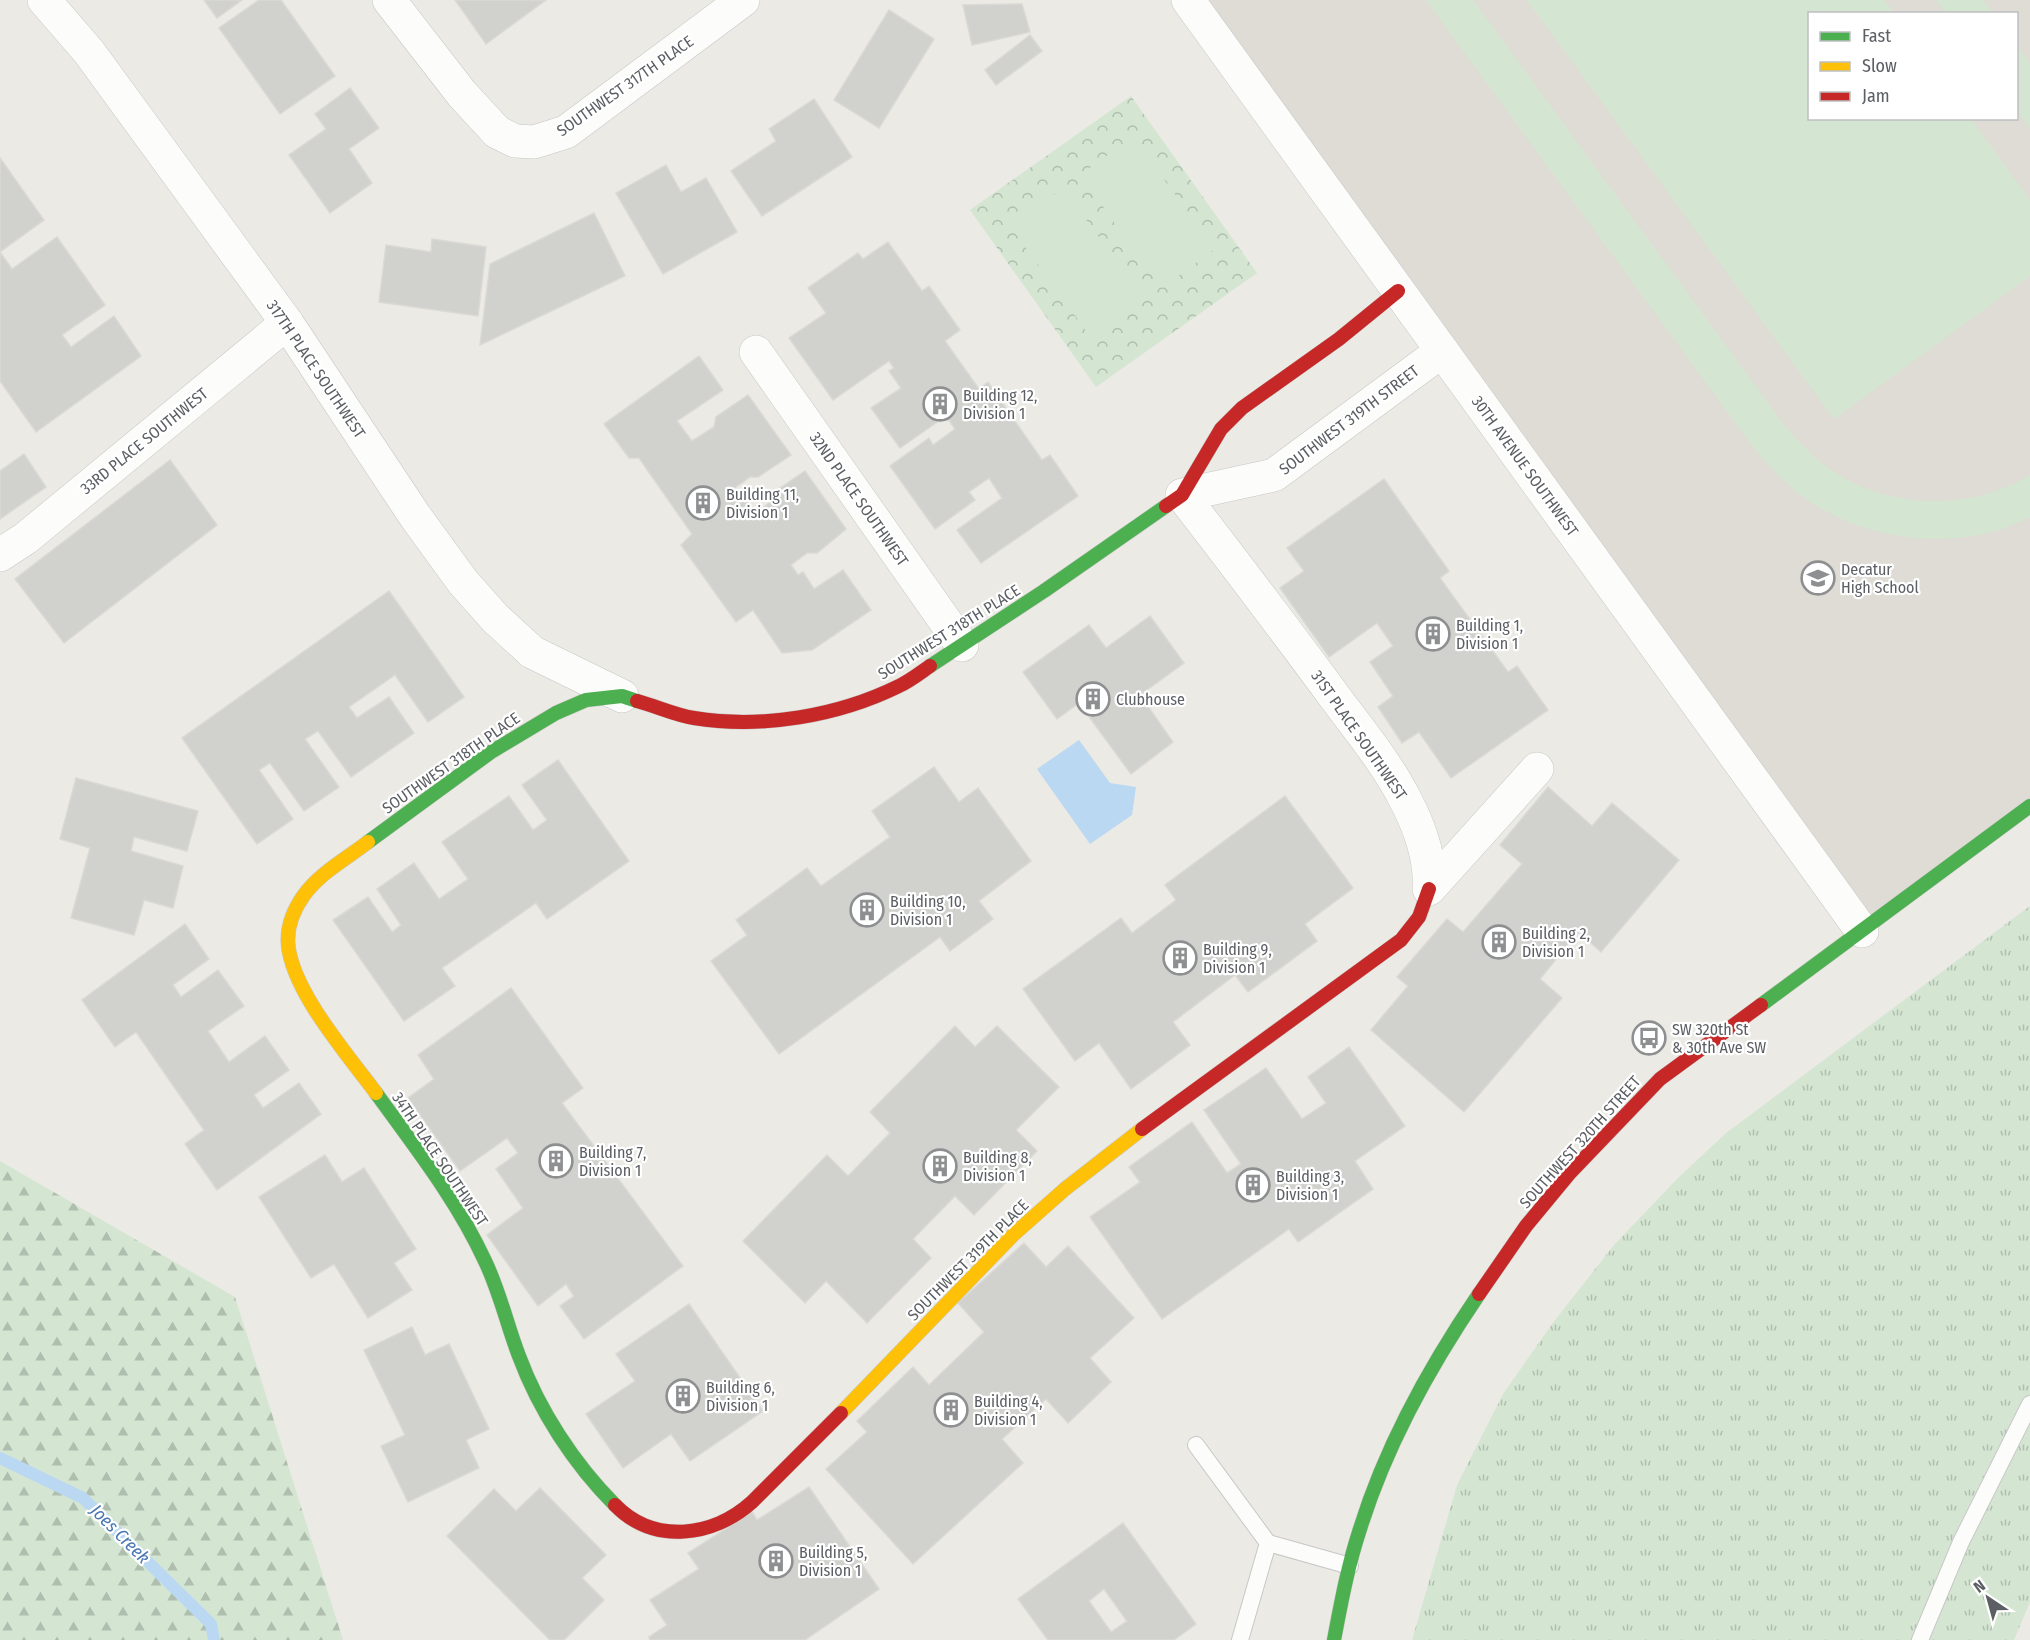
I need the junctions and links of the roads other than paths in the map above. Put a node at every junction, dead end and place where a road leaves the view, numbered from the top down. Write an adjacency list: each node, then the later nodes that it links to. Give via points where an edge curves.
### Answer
1 (44, 0): 6 (street, 317TH PLACE SOUTHWEST, via 89,52)
2 (389, 0): 3 (street, SOUTHWEST 317TH PLACE, via 462,94 497,132 515,141 534,142 566,132)
3 (743, 0)
4 (1188, 0): 5 (street, 30TH AVENUE SOUTHWEST)
5 (1398, 291): 7 (street, 30TH AVENUE SOUTHWEST); 9 (street, SOUTHWEST 319TH STREET, via 1242,408 1221,429)
6 (286, 324): 10 (street, 33RD PLACE SOUTHWEST, via 26,538); 13 (street, 317TH PLACE SOUTHWEST, via 415,516 488,611 532,652)
7 (1442, 351): 9 (street, SOUTHWEST 319TH STREET, via 1274,475); 17 (street, 30TH AVENUE SOUTHWEST)
8 (756, 352): 12 (street, 32ND PLACE SOUTHWEST)
9 (1182, 495): 11 (street, SOUTHWEST 319TH STREET); 16 (street, 31ST PLACE SOUTHWEST, via 1397,784 1426,850)
10 (0, 555)
11 (1044, 591): 12 (street, SOUTHWEST 318TH PLACE)
12 (962, 645): 13 (street, SOUTHWEST 318TH PLACE, via 900,686 833,711 781,719 693,718)
13 (622, 696): 18 (street, SOUTHWEST 318TH PLACE, via 586,700 556,713 482,759 318,879 298,902)
14 (1537, 769): 16 (street)
15 (2030, 806): 17 (street, SOUTHWEST 320TH STREET)
16 (1429, 889): 21 (street, SOUTHWEST 319TH PLACE, via 1417,922 1396,944 1122,1143 1013,1235 773,1483 740,1512 711,1527 683,1533 659,1531)
17 (1862, 931): 23 (street, SOUTHWEST 320TH STREET, via 1660,1079 1569,1174 1526,1226 1420,1389 1389,1453)
18 (288, 940): 21 (street, 34TH PLACE SOUTHWEST, via 293,964 315,1008 430,1168 482,1255 521,1362 551,1422 597,1486)
19 (2030, 1404): 26 (lane, via 1962,1542)
20 (1196, 1445): 22 (lane)
21 (634, 1520)
22 (1268, 1544): 23 (lane); 24 (lane)
23 (1350, 1566): 25 (street, SOUTHWEST 320TH STREET)
24 (1240, 1640)
25 (1334, 1640)
26 (1920, 1640)

